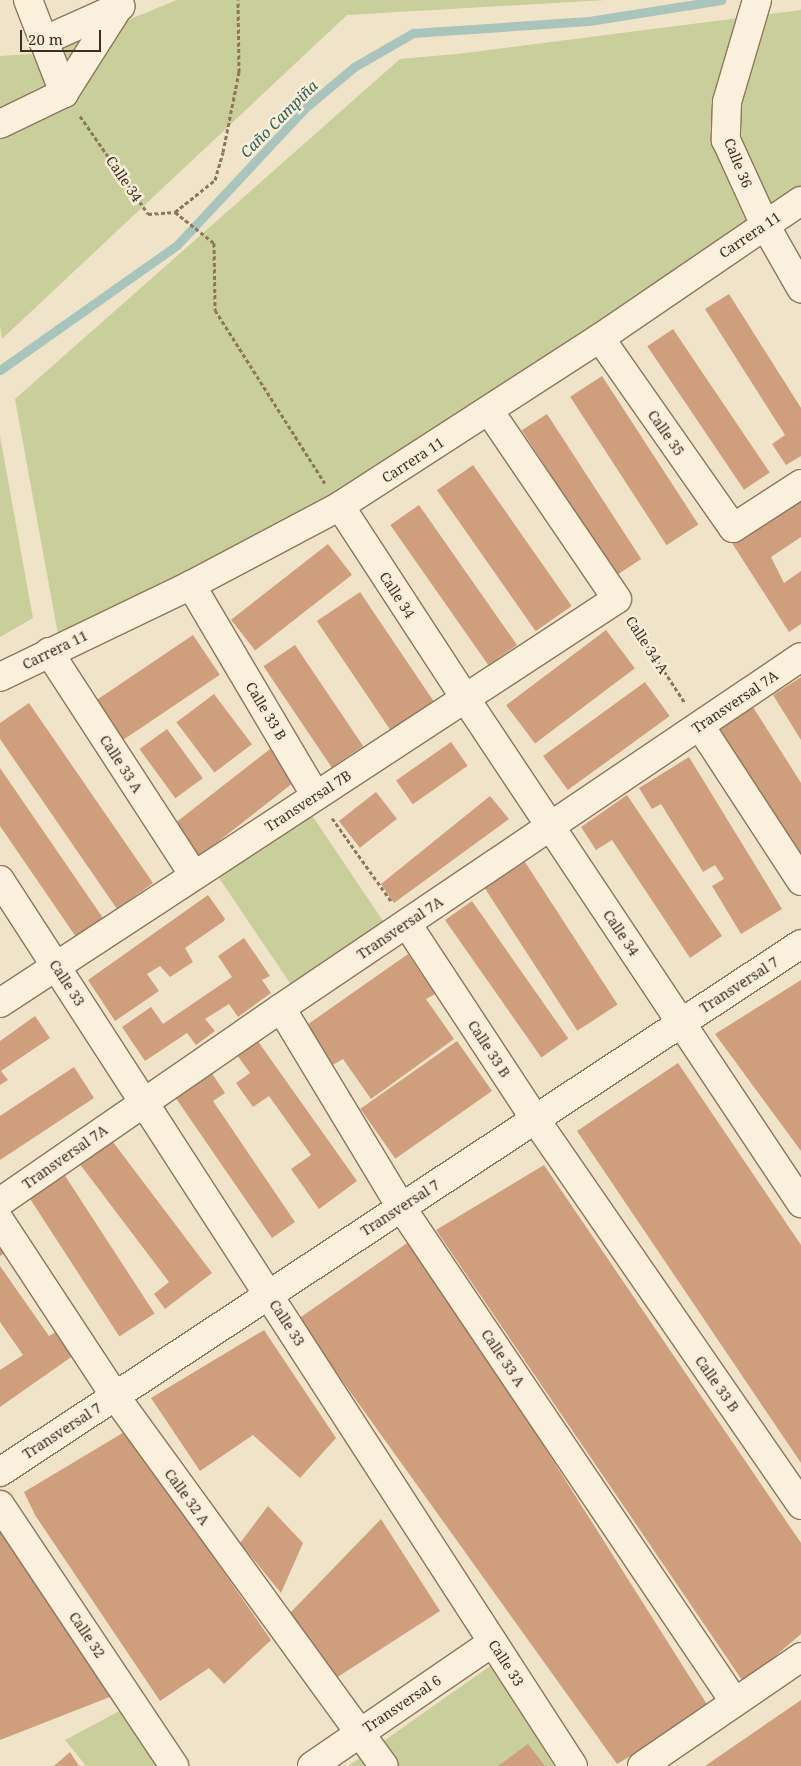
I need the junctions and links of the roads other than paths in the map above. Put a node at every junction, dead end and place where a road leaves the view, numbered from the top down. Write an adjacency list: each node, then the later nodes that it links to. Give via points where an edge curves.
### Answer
1 (28, 0): 4 (street)
2 (127, 4): 4 (street); 5 (street)
3 (756, 6): 8 (street, Calle 36, via 727,102 726,140)
4 (43, 41): 5 (street)
5 (64, 93): 6 (street)
6 (0, 124)
7 (801, 201): 8 (street, Carrera 11)
8 (765, 225): 9 (street, Calle 36); 10 (street, Carrera 11)
9 (801, 288)
10 (600, 338): 11 (street, Carrera 11); 12 (street, Calle 35, via 733,528)
11 (489, 411): 13 (street, Carrera 11); 18 (street, Transversal 7B, via 617,599)
12 (801, 484)
13 (340, 506): 14 (street, Carrera 11); 18 (street, Calle 34)
14 (190, 585): 15 (street, Carrera 11); 20 (street, Calle 33 B)
15 (49, 652): 17 (street, Carrera 11); 22 (street, Calle 33 A)
16 (801, 657): 19 (street, Transversal 7A)
17 (0, 677)
18 (465, 698): 20 (street, Transversal 7B); 21 (street, Calle 34)
19 (700, 726): 21 (street, Transversal 7A); 24 (street)
20 (316, 796): 22 (street, Transversal 7B)
21 (550, 826): 25 (street, Transversal 7A); 30 (street, Calle 34)
22 (194, 875): 27 (street, Transversal 7B)
23 (0, 880): 27 (street, Calle 33)
24 (801, 881)
25 (407, 924): 29 (street, Transversal 7A); 32 (street, Calle 33 B)
26 (801, 944): 30 (street, Transversal 7)
27 (55, 966): 28 (street, Transversal 7B); 31 (street, Calle 33)
28 (0, 1003)
29 (280, 1008): 31 (street, Transversal 7A); 35 (street, Calle 33 A)
30 (681, 1023): 32 (street, Transversal 7); 34 (street, Calle 34)
31 (143, 1102): 33 (street, Transversal 7A); 37 (street, Calle 33)
32 (535, 1119): 35 (street, Transversal 7); 41 (street, Calle 33 B)
33 (0, 1202)
34 (801, 1203)
35 (401, 1208): 37 (street, Transversal 7); 44 (street, Calle 33 A)
36 (0, 1222): 38 (street, Calle 32 A)
37 (268, 1295): 38 (street, Transversal 7); 42 (street, Calle 33)
38 (114, 1396): 39 (street, Transversal 7); 45 (street, Calle 32 A)
39 (0, 1472)
40 (0, 1505): 46 (street, Calle 32)
41 (801, 1505)
42 (493, 1642): 45 (street, Transversal 6); 49 (street, Calle 33)
43 (801, 1657): 44 (street)
44 (734, 1701): 50 (street)
45 (359, 1733): 47 (street, Transversal 6); 48 (street, Calle 32 A)
46 (174, 1766)
47 (312, 1766)
48 (384, 1766)
49 (573, 1766)
50 (642, 1766)

